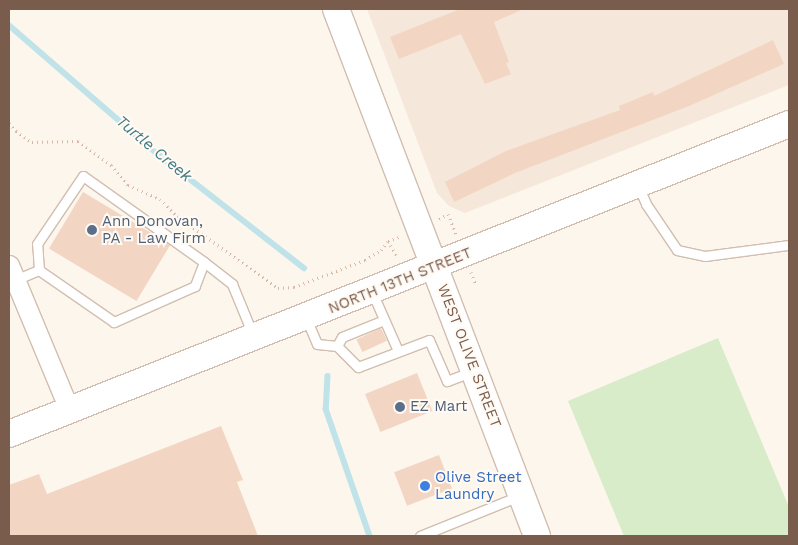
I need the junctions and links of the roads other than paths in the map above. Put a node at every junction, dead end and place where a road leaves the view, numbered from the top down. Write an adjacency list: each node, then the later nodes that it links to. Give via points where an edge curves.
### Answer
1 (338, 10): 6 (main road, WEST OLIVE STREET)
2 (789, 124): 3 (main road, NORTH 13TH STREET)
3 (637, 185): 4 (lane, via 677,250 705,256); 6 (main road, NORTH 13TH STREET)
4 (789, 245)
5 (204, 262): 7 (lane, via 195,286 114,322); 7 (lane, via 83,176 36,244); 12 (lane, via 232,284)
6 (436, 266): 9 (main road, NORTH 13TH STREET); 15 (main road, WEST OLIVE STREET)
7 (39, 270): 8 (lane)
8 (12, 272): 16 (street)
9 (372, 292): 10 (main road, NORTH 13TH STREET); 11 (lane)
10 (306, 318): 12 (main road, NORTH 13TH STREET); 13 (lane, via 317,344)
11 (384, 320): 13 (lane, via 342,336); 14 (lane)
12 (254, 338): 16 (main road, NORTH 13TH STREET)
13 (337, 346): 14 (lane, via 358,367)
14 (398, 351): 15 (lane, via 429,340 447,381)
15 (475, 371): 18 (main road, WEST OLIVE STREET)
16 (69, 409): 17 (main road, NORTH 13TH STREET)
17 (9, 434)
18 (522, 495): 19 (lane); 20 (main road, WEST OLIVE STREET)
19 (420, 536)
20 (537, 536)

